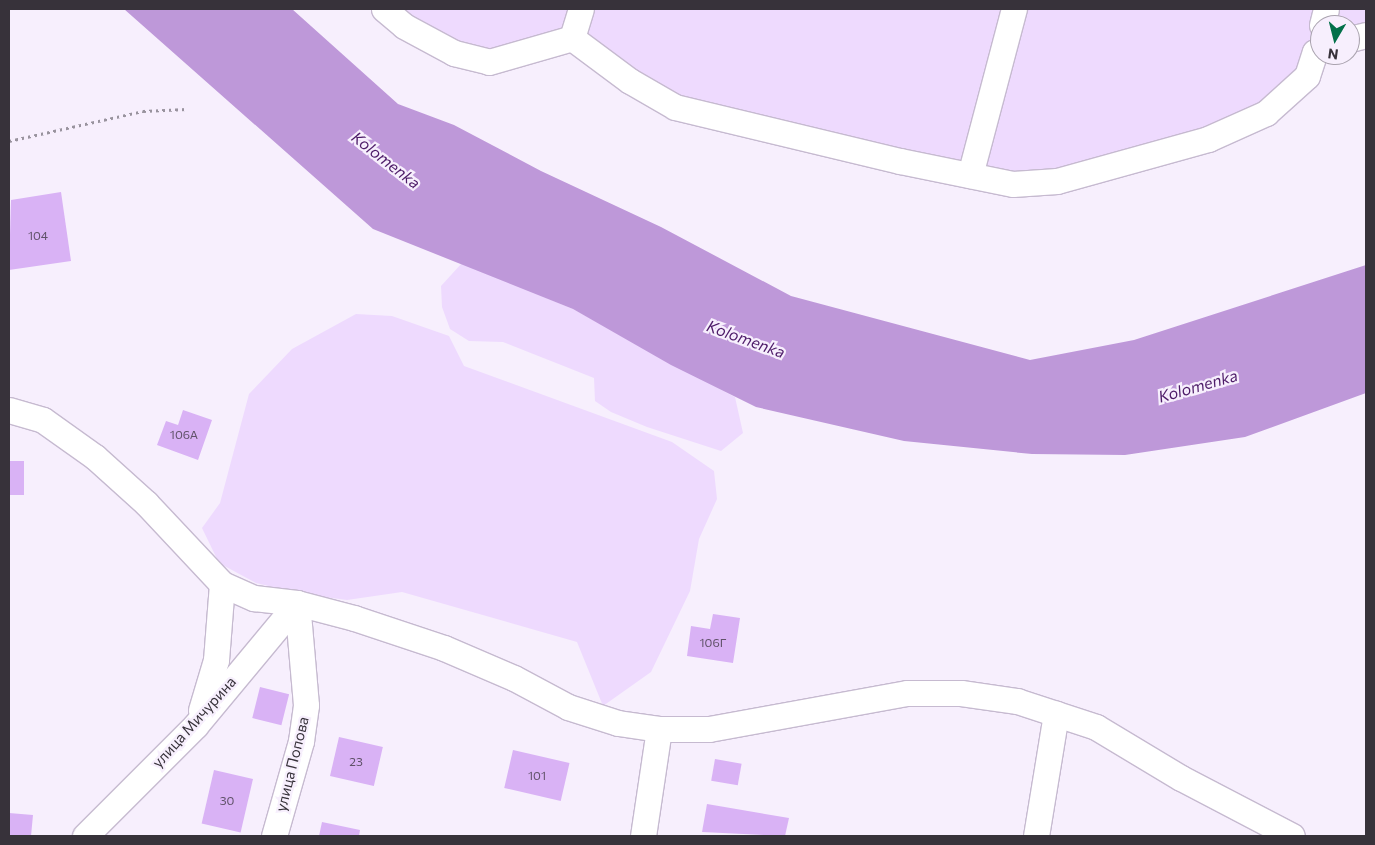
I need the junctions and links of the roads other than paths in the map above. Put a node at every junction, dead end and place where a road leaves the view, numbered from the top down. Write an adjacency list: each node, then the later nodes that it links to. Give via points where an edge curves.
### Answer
1 (384, 9): 4 (street, via 404,26 454,53 489,62)
2 (581, 9): 4 (street)
3 (1014, 9): 6 (street)
4 (572, 38): 6 (street, via 630,81 675,107)
5 (1311, 65): 6 (street, via 1307,76 1266,113 1208,138 1057,181 1013,184)
6 (970, 175)
7 (9, 410): 8 (street, via 43,420 95,457 146,503)
8 (222, 584): 9 (street, via 254,598); 11 (street, via 216,660)
9 (297, 603): 11 (street, улица Мичурина); 12 (street, via 444,648 514,678 568,708 618,723); 14 (street, улица Попова, via 306,705 301,741)
10 (1056, 714): 12 (street, via 1008,700 961,693 907,693 836,704 766,722 709,729); 16 (street); 17 (street, via 1096,727 1181,778)
11 (195, 726): 13 (street, улица Мичурина)
12 (659, 729): 15 (street)
13 (85, 836)
14 (274, 836)
15 (643, 836)
16 (1036, 836)
17 (1292, 836)

